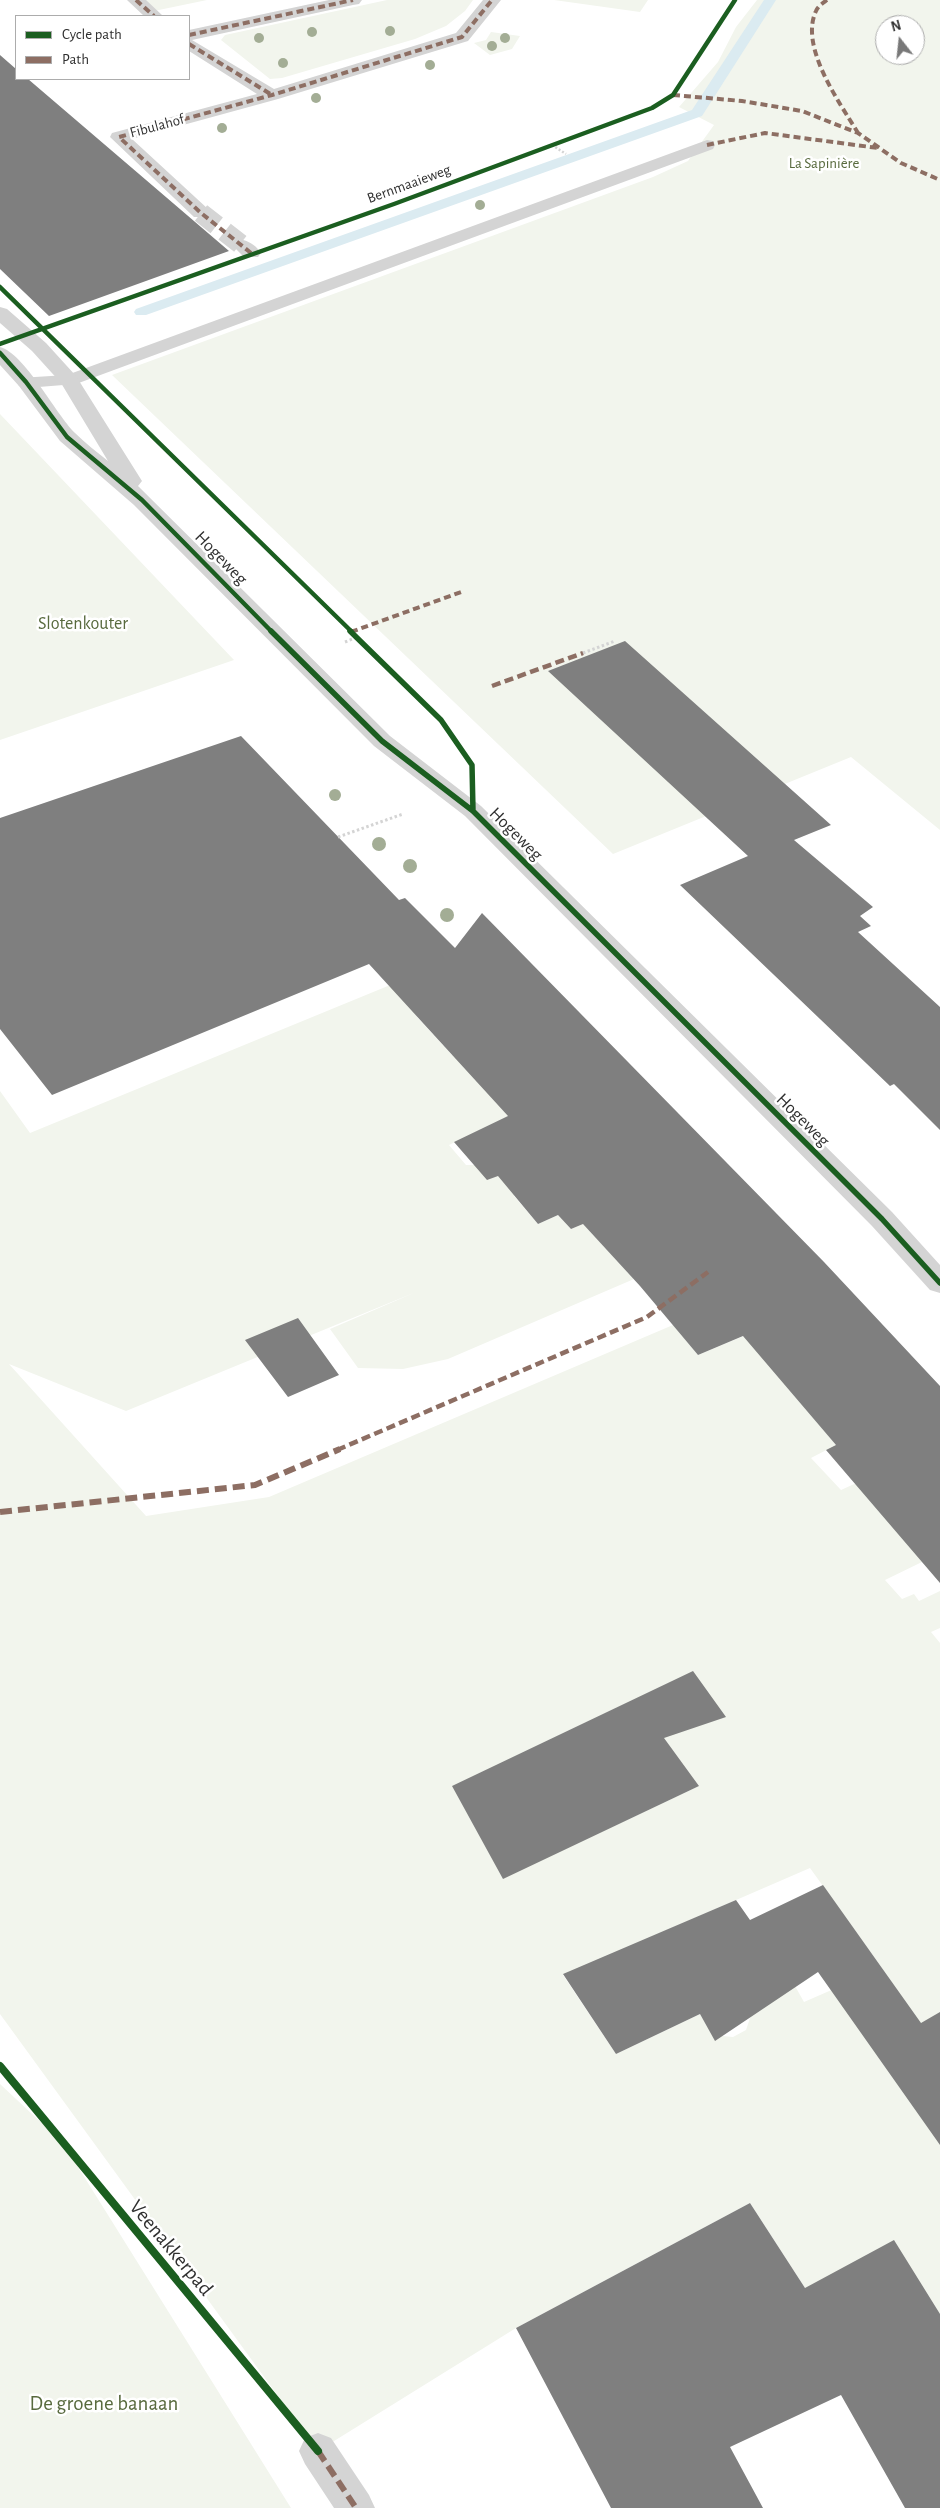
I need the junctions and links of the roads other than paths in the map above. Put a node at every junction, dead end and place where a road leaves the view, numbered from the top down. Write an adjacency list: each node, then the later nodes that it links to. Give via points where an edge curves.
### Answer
1 (136, 0): 4 (street)
2 (353, 0): 5 (street)
3 (492, 0): 7 (street, Fibulahof, via 462,37)
4 (153, 15)
5 (190, 35)
6 (190, 45): 7 (street)
7 (272, 95): 9 (street, Fibulahof, via 120,136)
8 (707, 145): 12 (lane)
9 (201, 213)
10 (0, 313): 12 (street, Hogeweg)
11 (0, 353): 13 (street, Hogeweg)
12 (69, 380): 13 (lane); 14 (street, Hogeweg)
13 (26, 382): 14 (street, Hogeweg, via 67,437)
14 (142, 500): 15 (street, Hogeweg, via 382,741 473,811 882,1219)
15 (940, 1283)
16 (318, 2451): 17 (street)
17 (356, 2508)

